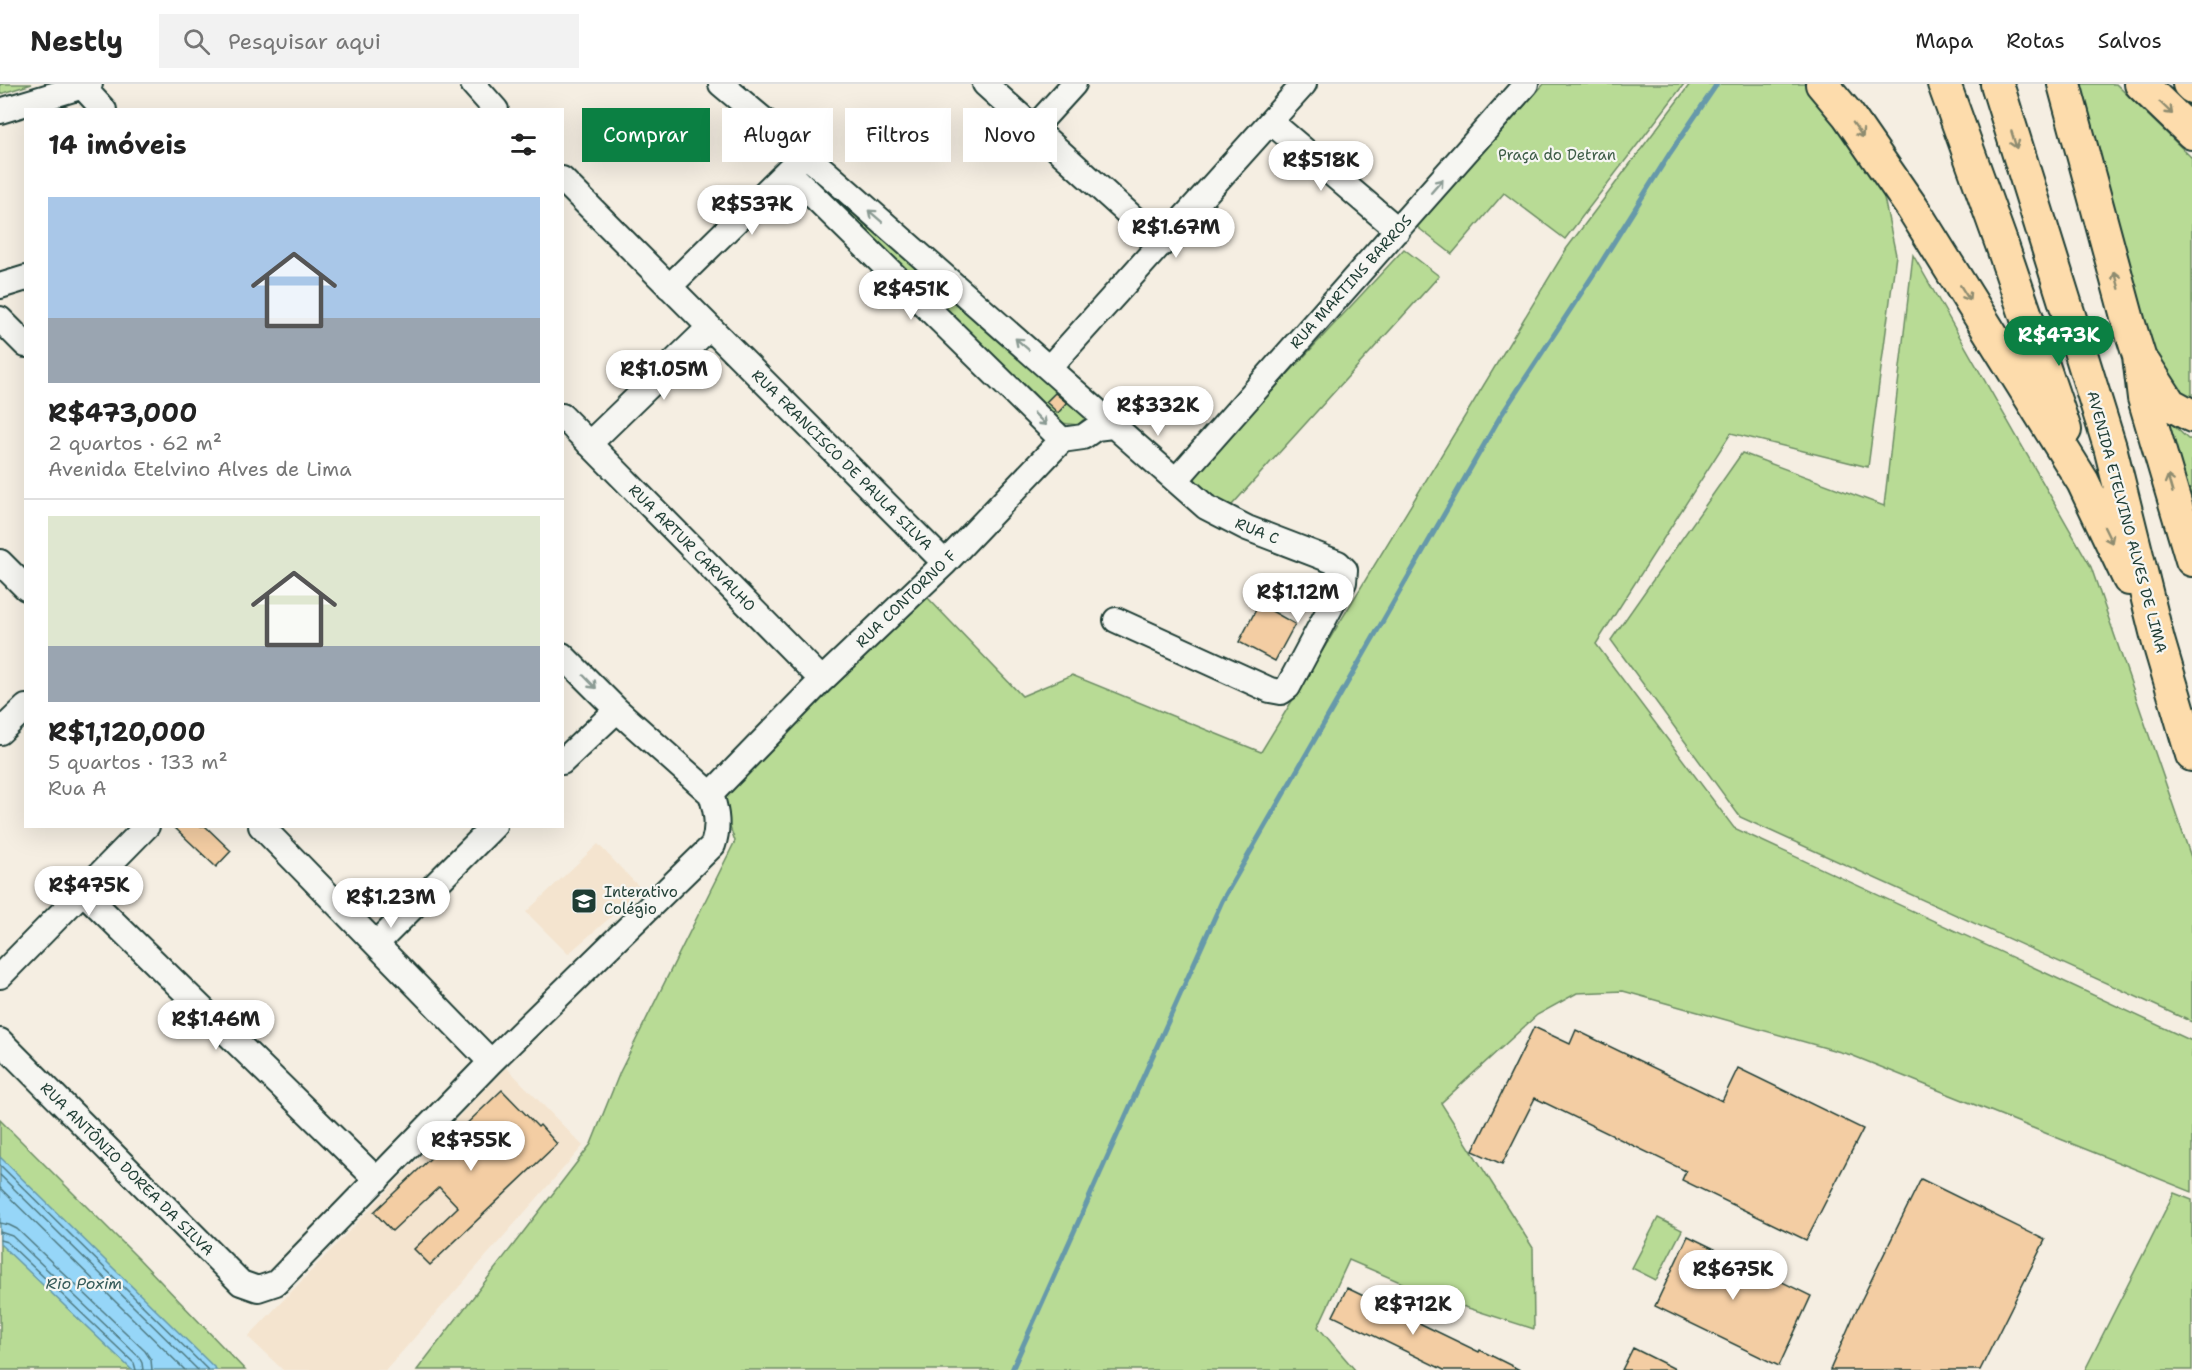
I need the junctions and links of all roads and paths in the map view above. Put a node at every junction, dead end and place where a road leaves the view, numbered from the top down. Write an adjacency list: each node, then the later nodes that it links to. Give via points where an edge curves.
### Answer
1 (472, 84): 16 (street)
2 (721, 84): 23 (street)
3 (985, 84): 17 (street)
4 (1074, 84): 18 (street)
5 (1304, 84): 20 (street)
6 (1526, 84): 25 (street, RUA MARTINS BARROS, one-way to 6)
7 (1822, 84): 41 (main road, one-way to 41, via 1913,209)
8 (1944, 84): 41 (main road)
9 (1997, 84): 47 (main road, AVENIDA ETELVINO ALVES DE LIMA, one-way to 47, via 2107,437)
10 (2064, 84): 33 (main road, one-way to 10)
11 (2141, 84): 21 (main road, one-way to 21)
12 (2188, 84): 14 (main road)
13 (86, 85): 15 (street); 19 (street)
14 (2192, 87)
15 (103, 108)
16 (493, 108)
17 (1012, 108)
18 (1052, 108)
19 (0, 111)
20 (1271, 122): 25 (street); 26 (street)
21 (2192, 133)
22 (1057, 149): 26 (street)
23 (796, 163): 29 (street); 34 (street, RUA C, one-way to 23, via 828,174); 38 (street, one-way to 38)
24 (564, 181): 29 (street, RUA FRANCISCO DE PAULA SILVA)
25 (1398, 230): 40 (street, RUA MARTINS BARROS)
26 (1162, 244): 34 (street)
27 (24, 279): 28 (street)
28 (0, 286)
29 (669, 287): 31 (street, RUA FRANCISCO DE PAULA SILVA)
30 (0, 319): 32 (street)
31 (709, 328): 39 (street); 44 (street, RUA FRANCISCO DE PAULA SILVA)
32 (24, 343)
33 (2139, 356): 35 (main road, via 2170,404); 42 (main road, one-way to 33, via 2144,398)
34 (1049, 368): 37 (street, RUA C)
35 (2192, 416)
36 (564, 418): 39 (street, RUA ARTUR CARVALHO)
37 (1112, 426): 38 (street); 40 (street, RUA C)
38 (1062, 440): 44 (street, RUA CONTORNO F)
39 (589, 444): 49 (street, RUA ARTUR CARVALHO)
40 (1176, 480): 46 (street, RUA C, via 1225,518 1338,563 1345,570 1344,582 1288,687 1281,692)
41 (2083, 482): 47 (main road, one-way to 47)
42 (2192, 560)
43 (0, 562): 45 (street)
44 (945, 562): 49 (street, RUA CONTORNO F)
45 (24, 586)
46 (1116, 620)
47 (2158, 640): 53 (main road, AVENIDA ETELVINO ALVES DE LIMA)
48 (564, 657): 51 (street, one-way to 51)
49 (822, 680): 55 (street, RUA CONTORNO F)
50 (24, 709): 52 (street)
51 (617, 710): 54 (street); 55 (street)
52 (0, 732)
53 (2192, 755)
54 (564, 760)
55 (711, 794): 63 (street, via 718,824 713,845)
56 (145, 828): 59 (street)
57 (263, 828): 60 (street)
58 (492, 828): 60 (street)
59 (84, 893): 61 (street); 64 (street)
60 (376, 944): 63 (street)
61 (0, 976)
62 (0, 1041): 64 (street, RUA ANTÔNIO DOREA DA SILVA, via 241,1283 258,1289 276,1283)
63 (491, 1062): 64 (street)
64 (377, 1180)

